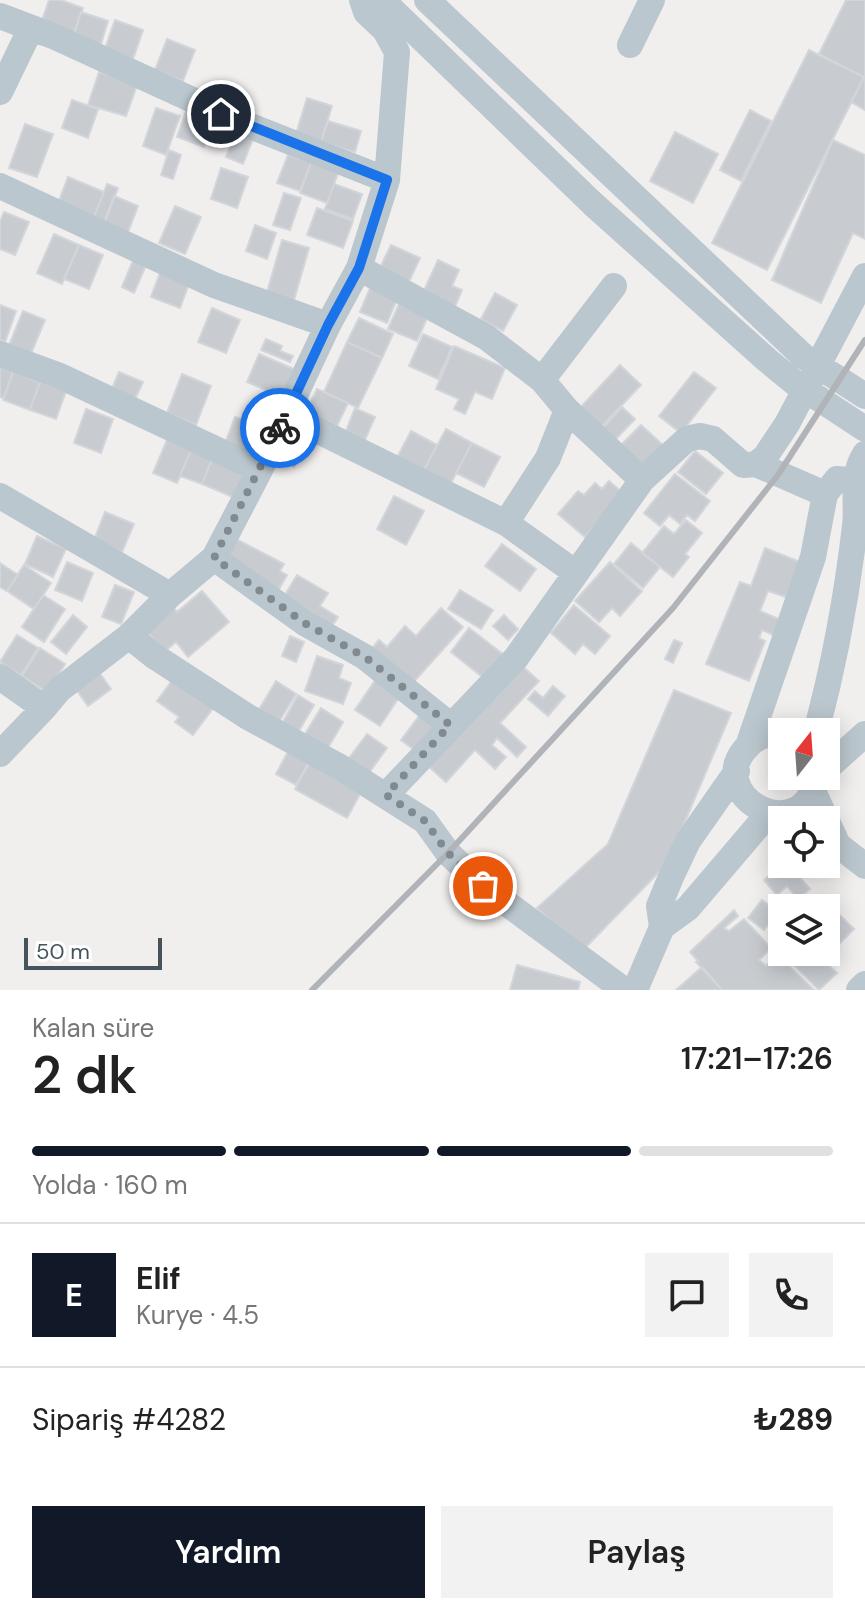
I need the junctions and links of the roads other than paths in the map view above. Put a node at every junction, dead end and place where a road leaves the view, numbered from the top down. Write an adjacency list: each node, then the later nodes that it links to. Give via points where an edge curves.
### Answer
1 (362, 0): 9 (street, via 397,52)
2 (382, 0): 20 (street, via 593,204 785,376)
3 (427, 0): 17 (street, via 803,356)
4 (652, 0): 7 (street)
5 (0, 16): 6 (street)
6 (31, 28): 8 (street); 9 (street, via 245,124)
7 (630, 45)
8 (0, 92)
9 (387, 180): 11 (street)
10 (0, 186): 14 (street, via 214,285)
11 (359, 268): 14 (street); 16 (street, via 486,337)
12 (865, 276): 22 (street, via 787,424)
13 (614, 286): 16 (street)
14 (328, 325): 19 (street)
15 (0, 354): 23 (street, via 60,376)
16 (542, 380): 18 (street)
17 (865, 396)
18 (567, 410): 24 (street); 28 (street, via 548,458)
19 (286, 415): 23 (street); 28 (street)
20 (865, 429)
21 (865, 454): 25 (street)
22 (756, 464): 24 (street, via 743,465 713,439 700,436 687,439); 26 (street)
23 (260, 470): 29 (street)
24 (642, 480): 30 (street)
25 (855, 481): 26 (street, via 837,479); 35 (street, via 856,522)
26 (825, 494): 39 (street, via 813,557)
27 (0, 496): 31 (street)
28 (506, 523): 30 (street)
29 (214, 558): 31 (street); 36 (street, via 306,624 365,657)
30 (576, 573): 36 (street, via 516,658)
31 (170, 595): 32 (street)
32 (129, 636): 34 (street, via 59,690); 44 (street, via 248,717)
33 (0, 677): 34 (street)
34 (44, 708): 40 (street)
35 (819, 718)
36 (450, 725): 44 (street)
37 (865, 734): 41 (street)
38 (768, 735): 39 (street)
39 (748, 746): 42 (street)
40 (0, 754)
41 (840, 757)
42 (737, 771): 46 (street, via 746,800); 50 (street, via 683,853 659,906)
43 (812, 790): 45 (street)
44 (386, 795): 52 (street, via 425,821 448,853 483,886)
45 (800, 806)
46 (768, 812)
47 (768, 829): 50 (street)
48 (840, 848): 49 (street)
49 (865, 866)
50 (662, 927): 53 (street)
51 (865, 984): 54 (street)
52 (624, 990)
53 (635, 990)
54 (859, 990)

